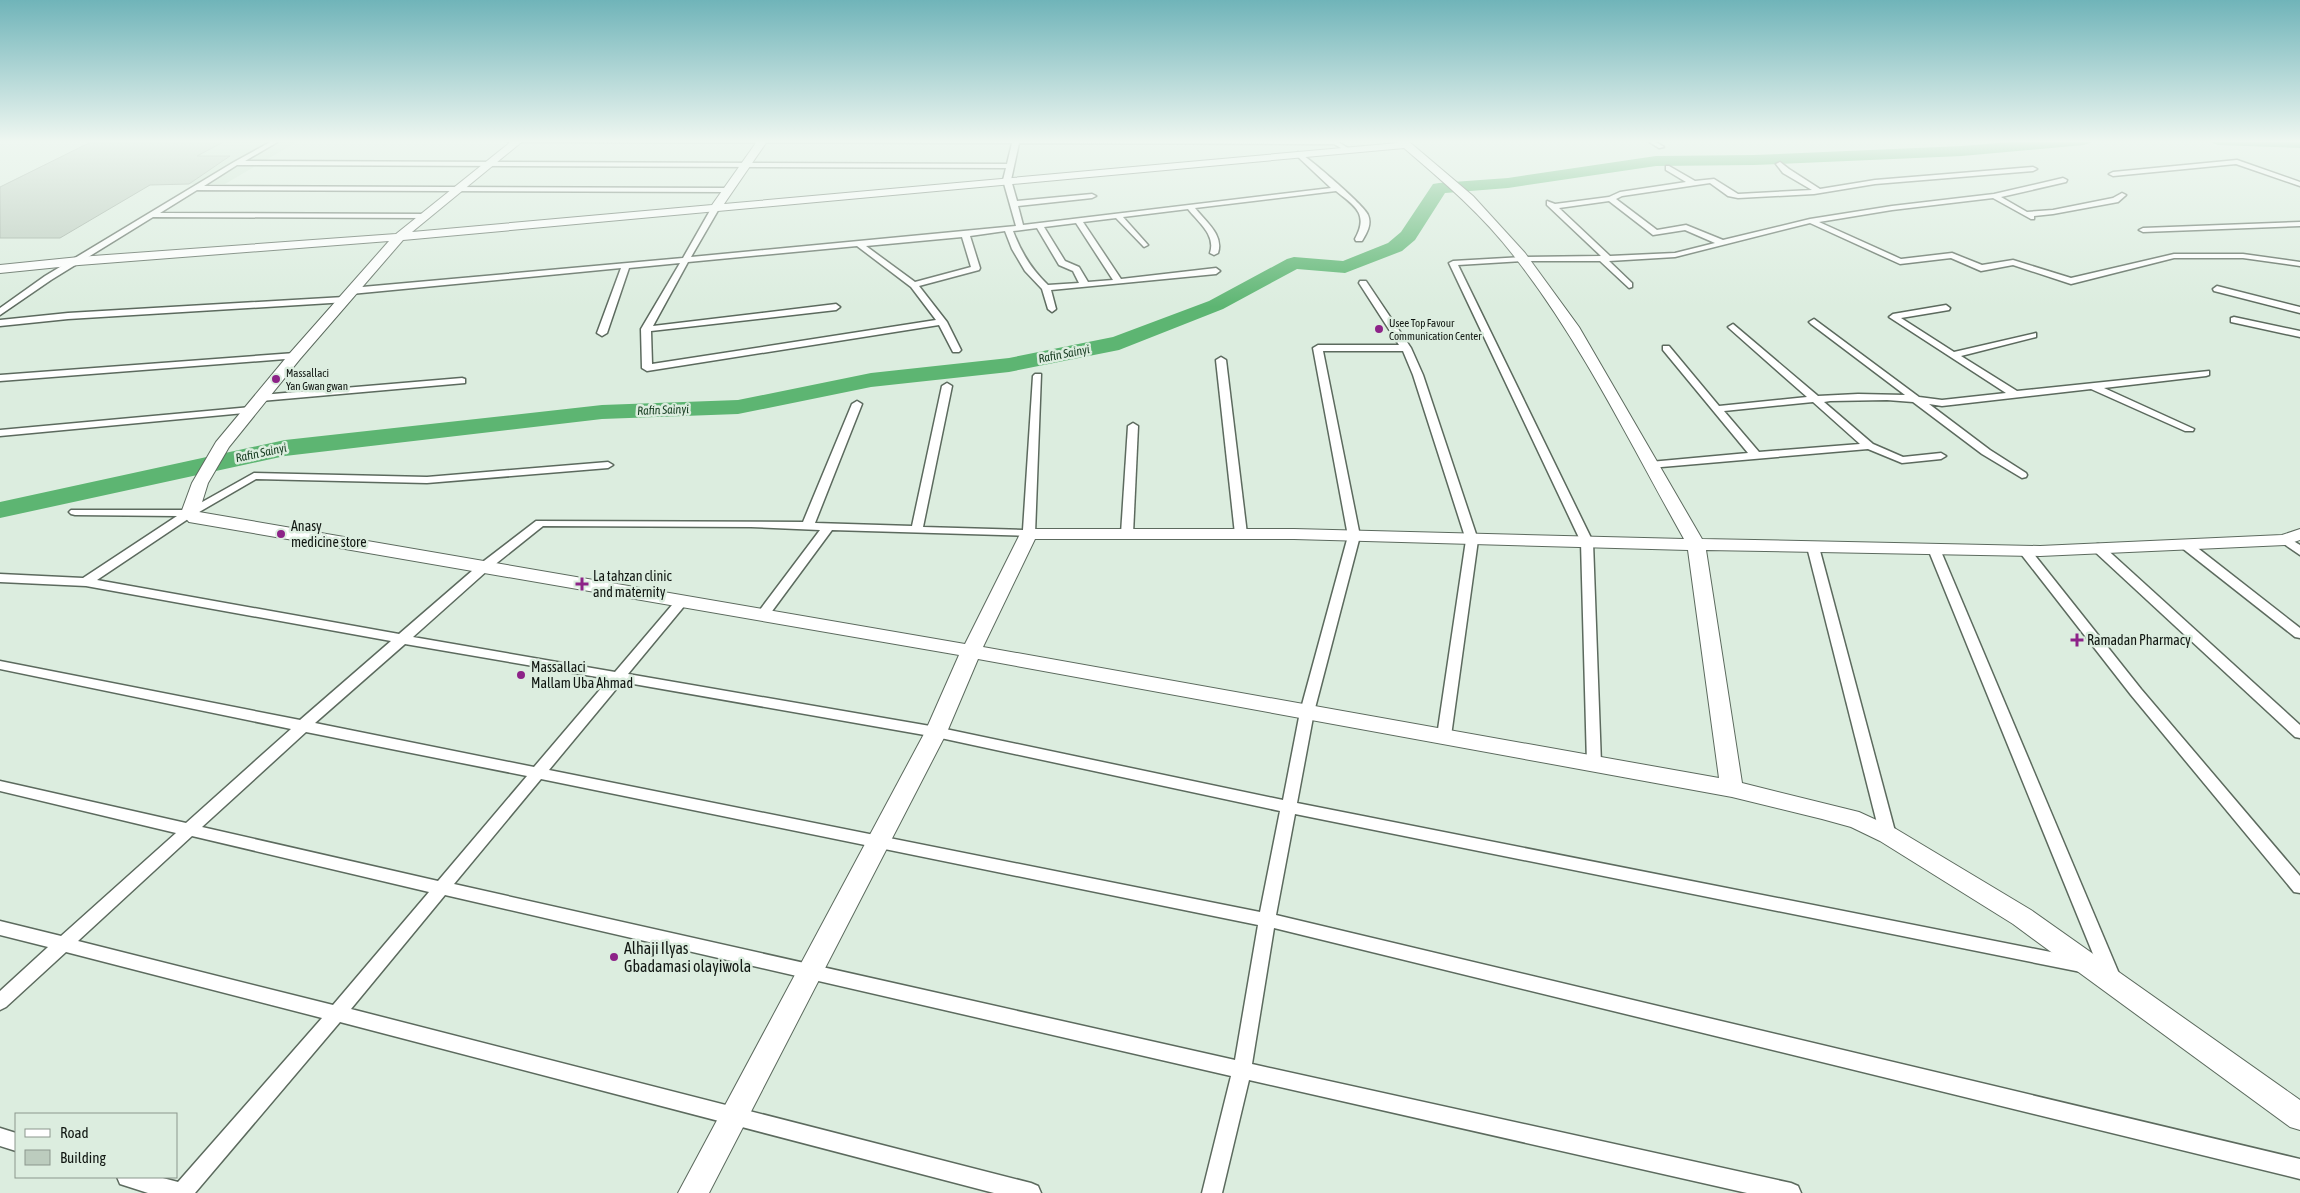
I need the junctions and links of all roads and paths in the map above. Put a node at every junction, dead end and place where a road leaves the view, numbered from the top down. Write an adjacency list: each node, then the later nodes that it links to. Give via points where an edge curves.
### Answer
1 (183, 196): 19 (street)
2 (450, 196): 21 (street)
3 (724, 196): 17 (street)
4 (838, 196): 17 (street)
5 (1012, 196): 15 (street)
6 (1092, 196): 15 (street)
7 (1280, 196): 16 (street)
8 (1347, 196): 32 (street, via 1357,203 1366,220 1366,230)
9 (1466, 196): 13 (street)
10 (1617, 196): 14 (street)
11 (1994, 196): 18 (street); 23 (street)
12 (2121, 196): 18 (street, via 2115,200 2053,212)
13 (1469, 198): 39 (street)
14 (1610, 199): 34 (street, via 1656,233 1686,227); 37 (street, via 1551,204)
15 (1014, 204): 27 (street)
16 (1189, 206): 20 (street); 36 (street, via 1215,237)
17 (716, 207): 31 (street); 38 (street)
18 (2025, 214): 24 (street)
19 (153, 215): 21 (street); 40 (street)
20 (1117, 215): 22 (street); 35 (street)
21 (425, 216): 31 (street)
22 (1078, 220): 25 (street); 45 (street)
23 (1810, 221): 34 (street); 42 (street, via 1900,262 1952,255 1981,268 2013,262 2071,280 2174,256 2243,256)
24 (2042, 222)
25 (1039, 224): 27 (street); 48 (street, via 1062,263 1076,269)
26 (2300, 224): 29 (street)
27 (1020, 227): 28 (street)
28 (1008, 228): 30 (street); 50 (street, via 1030,272)
29 (2143, 230)
30 (965, 234): 33 (street); 47 (street, via 976,268)
31 (399, 236): 40 (street); 52 (street)
32 (1359, 239)
33 (857, 243): 38 (street); 47 (street)
34 (1722, 244): 37 (street, via 1675,255)
35 (1144, 245)
36 (1214, 253)
37 (1605, 258): 39 (street); 49 (street)
38 (685, 259): 41 (street); 63 (street)
39 (1523, 259): 94 (street, via 1572,327); 108 (street, via 1453,263)
40 (79, 261): 43 (street); 57 (street, via 48,278)
41 (626, 264): 52 (street); 64 (street)
42 (2300, 264)
43 (0, 269)
44 (1216, 270): 45 (street)
45 (1119, 282): 48 (street)
46 (1362, 283): 67 (street)
47 (914, 285): 59 (street)
48 (1085, 285): 50 (street)
49 (1629, 285)
50 (1046, 288): 55 (street)
51 (2217, 289): 56 (street)
52 (347, 296): 61 (street); 71 (street)
53 (836, 307): 63 (street)
54 (1946, 308): 70 (street, via 1893,318)
55 (1052, 309)
56 (2300, 310)
57 (0, 312)
58 (2234, 320): 65 (street)
59 (942, 322): 63 (street, via 647,368); 69 (street)
60 (1814, 322): 80 (street)
61 (0, 323)
62 (1733, 327): 82 (street)
63 (646, 329)
64 (602, 332)
65 (2300, 334)
66 (2033, 335): 70 (street)
67 (1406, 348): 105 (street, via 1318,348); 107 (street, via 1418,375)
68 (1666, 348): 84 (street)
69 (956, 350)
70 (1952, 355): 79 (street)
71 (295, 356): 75 (street); 81 (street)
72 (1222, 360): 104 (street)
73 (2206, 373): 78 (street)
74 (1038, 376): 102 (street)
75 (0, 378)
76 (462, 381): 81 (street)
77 (947, 386): 101 (street)
78 (2094, 387): 79 (street); 87 (street)
79 (2016, 395): 80 (street, via 1942,402)
80 (1912, 397): 82 (street); 95 (street)
81 (260, 398): 85 (street)
82 (1816, 399): 84 (street); 90 (street)
83 (857, 404): 99 (street)
84 (1717, 408): 91 (street)
85 (251, 410): 88 (street); 89 (street)
86 (1132, 426): 103 (street)
87 (2189, 429)
88 (0, 433)
89 (222, 445): 96 (street)
90 (1870, 446): 91 (street); 92 (street, via 1902,460)
91 (1756, 456): 94 (street)
92 (1941, 456)
93 (608, 465): 98 (street, via 428,480 254,476)
94 (1650, 465): 109 (street)
95 (2022, 475)
96 (200, 483): 98 (street)
97 (75, 512): 98 (street)
98 (190, 514): 116 (street, via 195,518 233,525); 118 (street)
99 (808, 525): 100 (street); 116 (street, via 540,523)
100 (829, 526): 101 (street); 120 (street)
101 (917, 530): 102 (street)
102 (1029, 534): 103 (street); 123 (street)
103 (1127, 534): 104 (street)
104 (1240, 534): 105 (street)
105 (1354, 536): 107 (street); 126 (street)
106 (2293, 537): 110 (street); 114 (street)
107 (1472, 540): 108 (street); 130 (street)
108 (1587, 542): 109 (street); 131 (street)
109 (1696, 544): 111 (street); 134 (street)
110 (2186, 544): 112 (street); 121 (street)
111 (1813, 546): 113 (street); 137 (street)
112 (2098, 548): 115 (street); 129 (street)
113 (1934, 549): 115 (street); 146 (street)
114 (2300, 550)
115 (2025, 551): 139 (street, via 2136,692)
116 (484, 568): 119 (street); 122 (street)
117 (0, 578): 118 (street)
118 (86, 582): 122 (street)
119 (682, 601): 120 (street); 125 (street)
120 (762, 615): 123 (street)
121 (2300, 634)
122 (402, 639): 125 (street); 127 (street)
123 (970, 651): 126 (street); 128 (street)
124 (0, 665): 127 (street)
125 (618, 675): 128 (street); 132 (street)
126 (1307, 712): 130 (street); 135 (street)
127 (303, 726): 132 (street); 136 (street)
128 (936, 732): 135 (street); 138 (street)
129 (2300, 733)
130 (1444, 736): 131 (street)
131 (1594, 764): 134 (street)
132 (535, 774): 138 (street); 140 (street)
133 (0, 786): 136 (street)
134 (1732, 789): 137 (street, via 1822,810 1859,821)
135 (1289, 807): 141 (street); 144 (street)
136 (190, 830): 140 (street); 143 (street)
137 (1888, 835): 144 (street, via 2022,917)
138 (878, 843): 141 (street); 145 (street)
139 (2300, 887)
140 (441, 888): 145 (street); 148 (street)
141 (1267, 920): 149 (street); 154 (street)
142 (0, 928): 143 (street)
143 (64, 945): 147 (street); 148 (street)
144 (2090, 967): 146 (street)
145 (809, 972): 149 (street); 150 (street)
146 (2113, 983): 151 (street)
147 (0, 1002)
148 (336, 1014): 150 (street); 156 (street)
149 (1242, 1070): 159 (street); 160 (street)
150 (734, 1115): 157 (street); 158 (street)
151 (2300, 1117)
152 (0, 1138): 153 (street)
153 (15, 1142)
154 (2300, 1169)
155 (130, 1178): 156 (street)
156 (181, 1193)
157 (693, 1193)
158 (1031, 1193)
159 (1212, 1193)
160 (1791, 1193)

